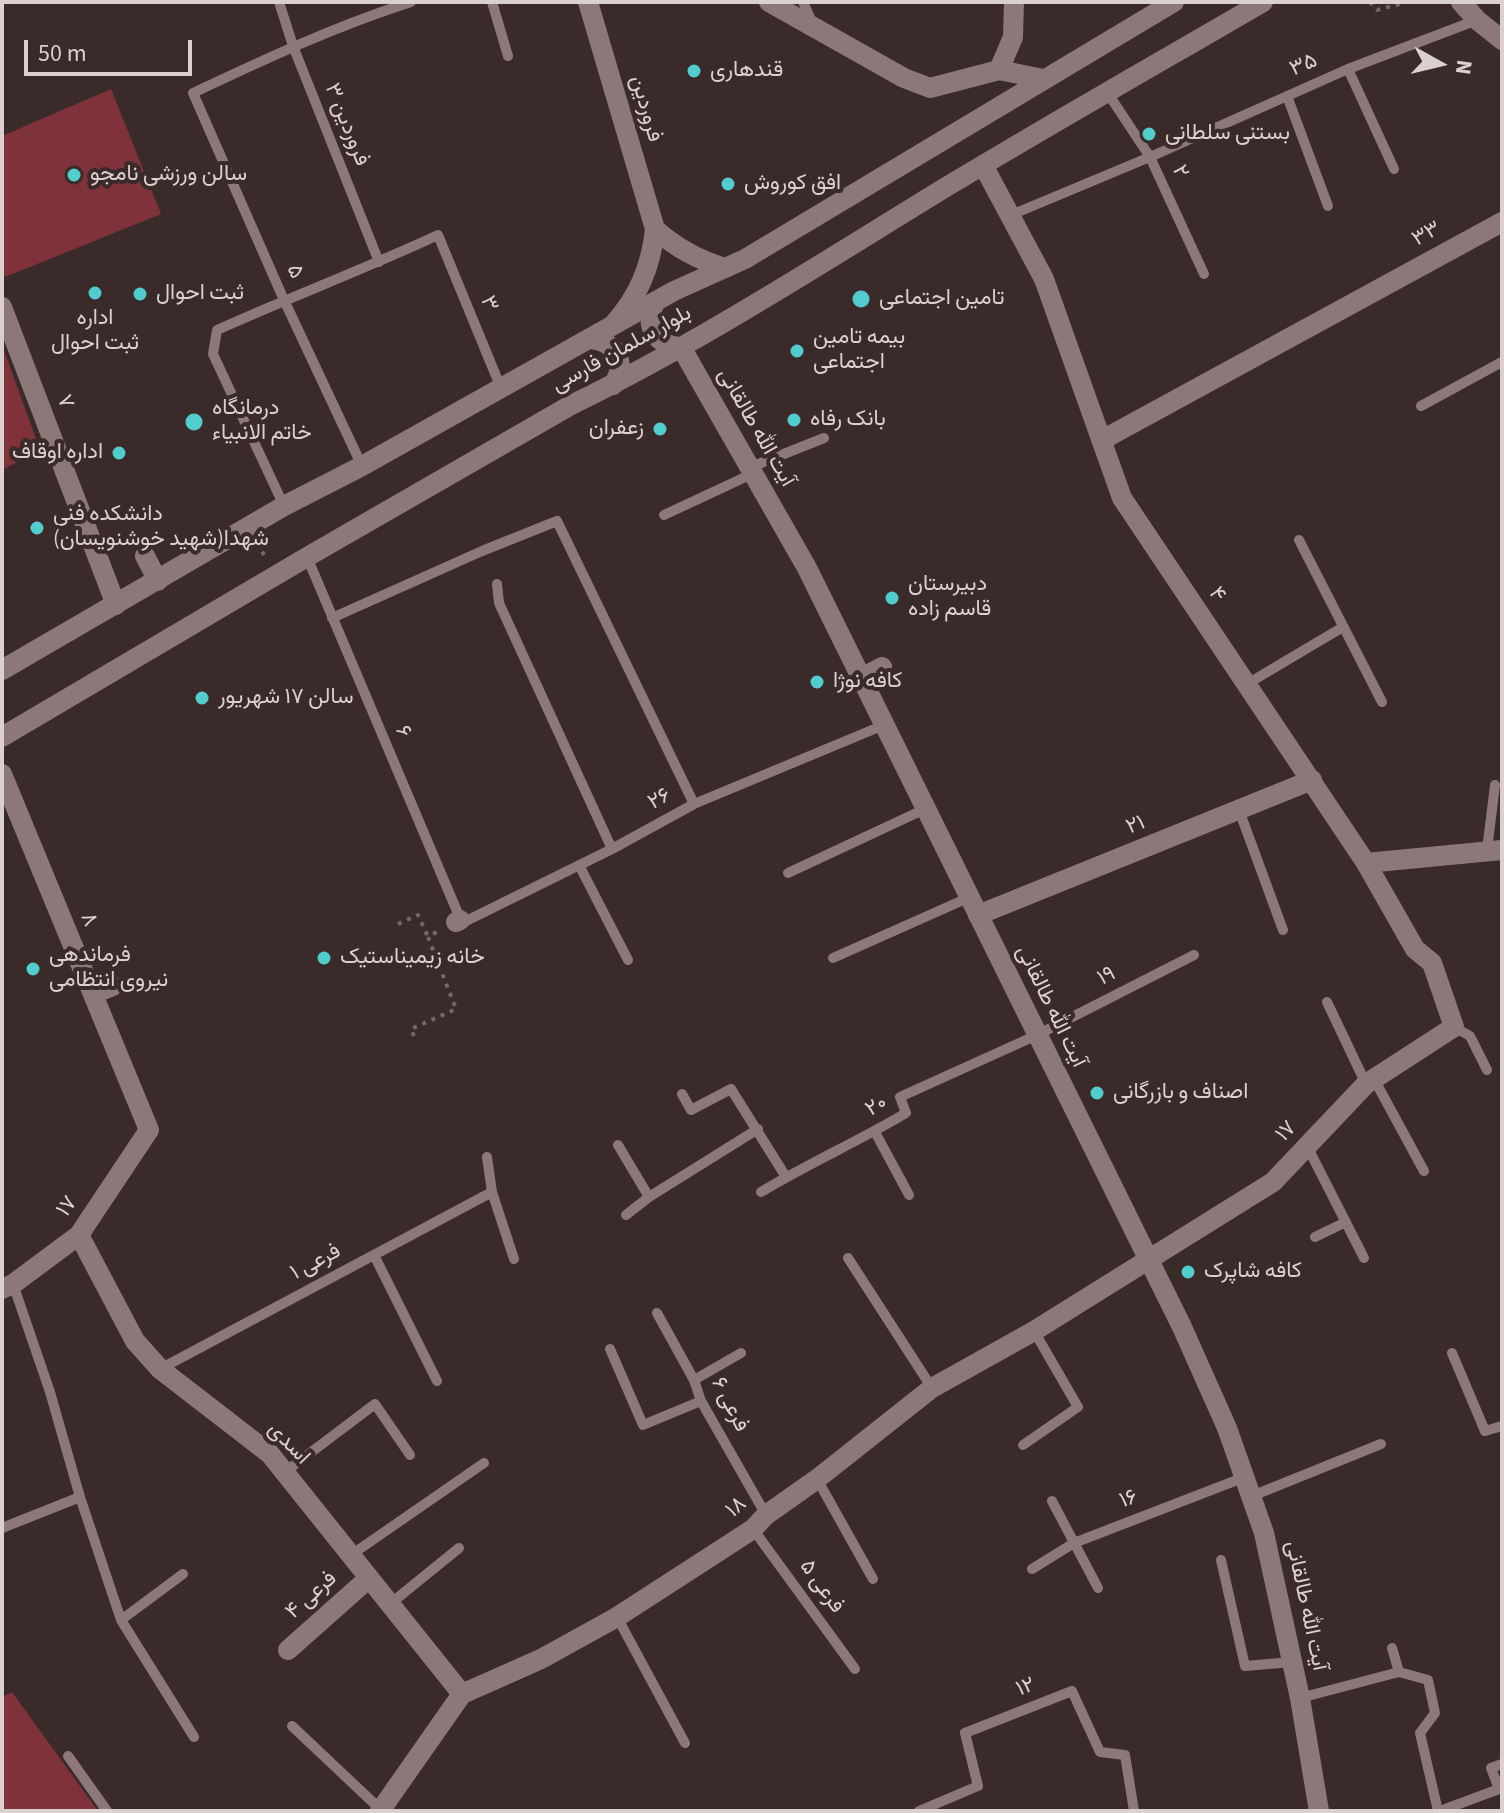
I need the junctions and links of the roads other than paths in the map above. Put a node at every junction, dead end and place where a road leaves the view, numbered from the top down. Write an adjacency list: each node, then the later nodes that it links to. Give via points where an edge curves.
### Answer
1 (279, 2): 15 (lane, فروردین ۳)
2 (411, 2): 11 (lane)
3 (492, 2): 16 (lane)
4 (588, 2): 28 (street, فروردین)
5 (769, 2): 13 (street)
6 (803, 2): 13 (lane)
7 (1014, 2): 18 (street, via 1013,37)
8 (1174, 2): 19 (street, بلوار سلمان فارسی)
9 (1263, 2): 20 (street, بلوار سلمان فارسی)
10 (1461, 2): 12 (street)
11 (376, 7): 15 (lane)
12 (1477, 20): 14 (street); 17 (lane, ۳۵)
13 (814, 29): 18 (street, via 930,88)
14 (1502, 40)
15 (293, 46): 29 (lane, فروردین ۳); 32 (lane, ۵, via 193,93)
16 (508, 56)
17 (1348, 69): 21 (lane, ۳۵); 24 (lane)
18 (999, 70): 19 (street)
19 (1043, 79): 30 (street, بلوار سلمان فارسی)
20 (1107, 92): 22 (lane, ۲); 23 (street, بلوار سلمان فارسی)
21 (1287, 96): 22 (lane, ۳۵); 25 (lane)
22 (1150, 157): 26 (lane, ۳۵); 31 (lane, ۲)
23 (983, 165): 26 (street, ۴); 37 (street, بلوار سلمان فارسی)
24 (1394, 169)
25 (1328, 206)
26 (1011, 215): 43 (street, ۴, via 1044,279)
27 (1502, 222): 43 (street, ۳۳)
28 (655, 229): 30 (street, via 690,255); 35 (street, via 643,281)
29 (379, 262): 32 (lane); 40 (lane, ۳, via 438,235)
30 (725, 268): 33 (street, بلوار سلمان فارسی)
31 (1204, 274)
32 (284, 300): 44 (lane, ۵); 46 (lane, via 217,330 213,354)
33 (656, 301): 35 (street, بلوار سلمان فارسی); 37 (street, via 650,317 654,333 665,344)
34 (2, 307): 53 (street, ۷, via 16,326)
35 (612, 326): 36 (street, بلوار سلمان فارسی)
36 (590, 339): 39 (street, via 606,342 618,354 620,370); 40 (street, بلوار سلمان فارسی)
37 (681, 347): 39 (street, بلوار سلمان فارسی); 45 (street, آیت الله طالقانی)
38 (1502, 362): 41 (lane)
39 (613, 385): 50 (street, بلوار سلمان فارسی)
40 (501, 388): 44 (street, بلوار سلمان فارسی)
41 (1421, 406)
42 (824, 438): 45 (lane)
43 (1102, 440): 59 (street, ۴, via 1122,498)
44 (362, 466): 46 (street, بلوار سلمان فارسی)
45 (752, 470): 47 (lane); 58 (street, آیت الله طالقانی)
46 (284, 506): 51 (street, بلوار سلمان فارسی)
47 (664, 515)
48 (1299, 540): 55 (lane)
49 (145, 556): 51 (street)
50 (307, 557): 54 (lane, ۶); 62 (street, بلوار سلمان فارسی, via 188,634)
51 (158, 581): 53 (street, بلوار سلمان فارسی)
52 (497, 584): 69 (lane, via 499,603)
53 (116, 605): 57 (street, بلوار سلمان فارسی)
54 (332, 618): 66 (lane, via 557,521); 75 (lane, ۶)
55 (1343, 627): 59 (lane); 60 (lane)
56 (882, 667): 58 (street)
57 (2, 670)
58 (861, 678): 61 (street, آیت الله طالقانی)
59 (1247, 684): 64 (street, ۴)
60 (1382, 702)
61 (884, 725): 66 (lane, ۲۶); 67 (street, آیت الله طالقانی)
62 (2, 737)
63 (2, 774): 81 (street, ۸)
64 (1312, 780): 68 (street, ۲۱); 71 (street, ۴)
65 (1495, 785): 70 (lane)
66 (694, 804): 69 (lane, ۲۶)
67 (925, 809): 73 (lane); 74 (street, آیت الله طالقانی)
68 (1239, 810): 74 (street, ۲۱); 76 (lane)
69 (612, 849): 72 (lane, ۲۶)
70 (1494, 850): 71 (street)
71 (1366, 863): 83 (street, ۴, via 1415,949 1432,963)
72 (579, 865): 75 (lane, ۲۶); 79 (lane)
73 (788, 873)
74 (974, 906): 78 (lane); 84 (street, آیت الله طالقانی)
75 (459, 921)
76 (1283, 930)
77 (1194, 955): 84 (lane, ۱۹)
78 (833, 958)
79 (628, 960)
80 (113, 986): 81 (street)
81 (93, 994): 89 (street, ۸)
82 (1327, 1002): 86 (lane)
83 (1454, 1027): 85 (lane, via 1470,1036); 86 (street, ۱۷)
84 (1037, 1035): 90 (lane, ۲۰, via 900,1097 906,1113); 108 (street, آیت الله طالقانی)
85 (1487, 1070)
86 (1370, 1082): 92 (street, ۱۷); 94 (lane)
87 (682, 1094): 88 (lane, via 691,1110 731,1089)
88 (758, 1129): 95 (lane); 99 (lane)
89 (149, 1130): 102 (street, ۱۷)
90 (875, 1132): 95 (lane, ۲۰); 98 (lane)
91 (618, 1145): 99 (lane)
92 (1307, 1146): 101 (lane); 108 (street, ۱۷, via 1273,1182)
93 (487, 1157): 96 (lane)
94 (1424, 1171)
95 (786, 1177): 97 (lane, ۲۰)
96 (492, 1192): 104 (lane, فرعی ۱); 107 (lane)
97 (761, 1192)
98 (909, 1195)
99 (649, 1197): 100 (lane)
100 (626, 1215)
101 (1346, 1222): 103 (lane); 106 (lane)
102 (79, 1235): 109 (street, ۱۷); 115 (street, اسدی, via 135,1341)
103 (1315, 1237)
104 (374, 1255): 115 (lane, فرعی ۱); 117 (lane)
105 (848, 1258): 118 (lane)
106 (1364, 1258)
107 (514, 1259)
108 (1155, 1262): 111 (street, ۱۸); 127 (street, آیت الله طالقانی)
109 (8, 1287): 128 (lane, via 50,1392)
110 (657, 1313): 116 (lane, فرعی ۶)
111 (1034, 1331): 118 (street, ۱۸); 122 (lane, via 1078,1407)
112 (610, 1349): 119 (lane, via 643,1425)
113 (741, 1353): 116 (lane)
114 (1452, 1353): 120 (lane, via 1485,1431)
115 (160, 1369): 125 (street, اسدی, via 270,1454)
116 (694, 1380): 119 (lane, فرعی ۶)
117 (437, 1381)
118 (932, 1388): 126 (street, ۱۸)
119 (701, 1401): 130 (lane, فرعی ۶)
120 (1502, 1426)
121 (1381, 1444): 127 (lane, ۱۶)
122 (1023, 1445)
123 (410, 1455): 125 (lane, via 375,1404)
124 (484, 1463): 134 (lane)
125 (285, 1472): 134 (street, اسدی)
126 (817, 1479): 130 (street, ۱۸); 139 (lane)
127 (1248, 1486): 132 (lane, ۱۶); 146 (street, آیت الله طالقانی, via 1264,1533)
128 (80, 1497): 131 (lane); 143 (lane)
129 (1052, 1501): 132 (lane)
130 (760, 1522): 142 (street, ۱۸); 147 (lane, فرعی ۵)
131 (2, 1528)
132 (1074, 1543): 136 (lane, ۱۶); 140 (lane)
133 (459, 1548): 141 (lane)
134 (351, 1555): 138 (street, اسدی)
135 (1221, 1560): 146 (lane, via 1245,1666)
136 (1032, 1569)
137 (183, 1574): 143 (lane)
138 (369, 1578): 141 (street, اسدی); 145 (street, فرعی ۴)
139 (873, 1579)
140 (1098, 1588)
141 (390, 1604): 149 (street, اسدی)
142 (617, 1617): 149 (street, ۱۸); 153 (lane)
143 (121, 1620): 152 (lane)
144 (1392, 1648): 148 (lane)
145 (288, 1650)
146 (1292, 1662): 150 (street, آیت الله طالقانی)
147 (855, 1669)
148 (1399, 1672): 150 (lane); 161 (lane, via 1428,1680 1435,1713 1420,1733)
149 (462, 1694): 156 (street)
150 (1300, 1698): 160 (street, آیت الله طالقانی)
151 (292, 1726): 156 (lane)
152 (194, 1737)
153 (685, 1743)
154 (68, 1756): 157 (lane)
155 (1502, 1764): 161 (lane, via 1491,1768 1499,1789)
156 (380, 1810)
157 (107, 1811)
158 (919, 1811): 159 (lane, ۱۲, via 978,1786 965,1733 1072,1691 1100,1752 1125,1755)
159 (1134, 1811)
160 (1319, 1811)
161 (1439, 1811)

